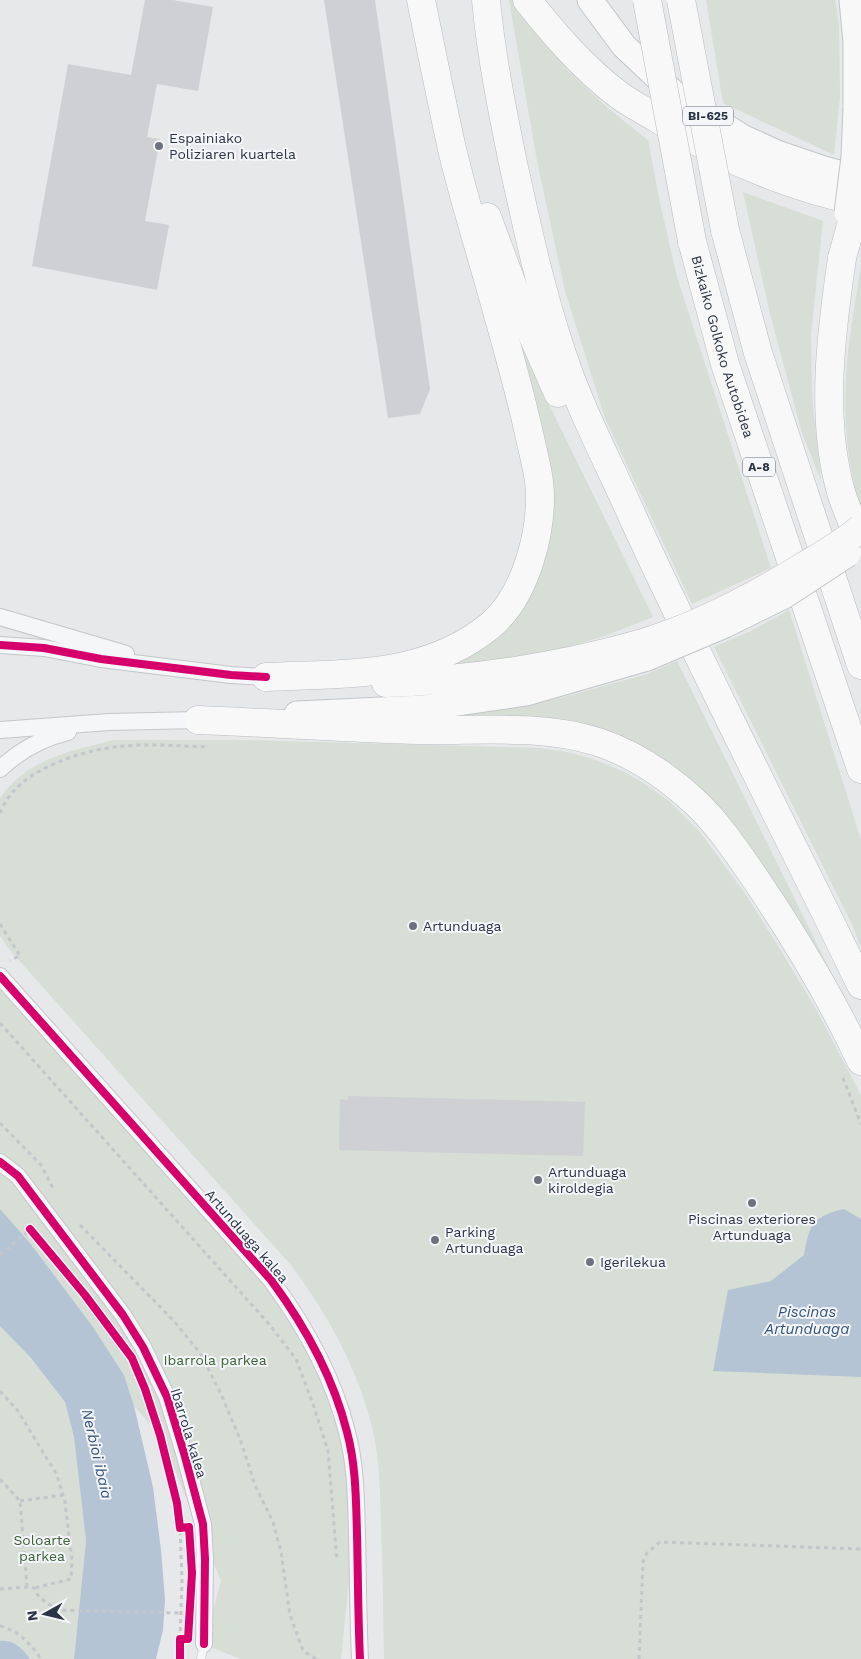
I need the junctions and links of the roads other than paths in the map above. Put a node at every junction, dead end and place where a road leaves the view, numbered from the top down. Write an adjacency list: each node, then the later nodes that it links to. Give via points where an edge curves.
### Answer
1 (486, 0): 14 (highway, via 516,178 554,330 584,410)
2 (590, 0): 8 (main road, BI-625, via 624,46 679,98 742,137 768,149)
3 (647, 0): 25 (highway, Bizkaiko Golkoko Autobidea / A-8, bridge, via 692,241 728,373)
4 (681, 0): 18 (highway, A-8, bridge, via 725,230 758,352)
5 (852, 0): 11 (main road, bridge, via 856,109)
6 (422, 5): 14 (highway, via 482,202 522,312 572,423); 20 (highway, via 452,150 525,415 539,482 538,534 511,604 485,629 442,655 377,672)
7 (534, 9): 10 (highway, via 586,66 620,96 690,139 772,177)
8 (861, 179)
9 (861, 189): 11 (highway, bridge)
10 (861, 202)
11 (842, 258): 13 (highway, via 832,324 832,436 841,493)
12 (861, 528): 17 (highway, bridge, via 778,582)
13 (861, 544): 17 (main road, bridge, via 784,596 725,625)
14 (673, 605): 27 (highway)
15 (0, 617): 19 (street)
16 (0, 644): 19 (street)
17 (645, 650): 20 (highway, via 607,653 531,669 443,681 315,684); 21 (main road, via 526,693 423,708)
18 (861, 665)
19 (179, 669): 20 (street)
20 (266, 677)
21 (198, 720): 22 (street); 28 (highway, via 420,730 540,731 598,742 630,755 680,788 714,821 760,885 832,1003)
22 (109, 722): 23 (street); 24 (street, via 55,735 12,758)
23 (0, 730)
24 (0, 769)
25 (861, 769)
26 (3, 969): 31 (street, Artunduaga kalea, via 271,1280 319,1356 346,1426 354,1470)
27 (861, 985)
28 (851, 1067)
29 (0, 1162): 30 (street, Ibarrola kalea, via 18,1176 123,1315 144,1347 166,1397 203,1524)
30 (202, 1651)
31 (360, 1659)

